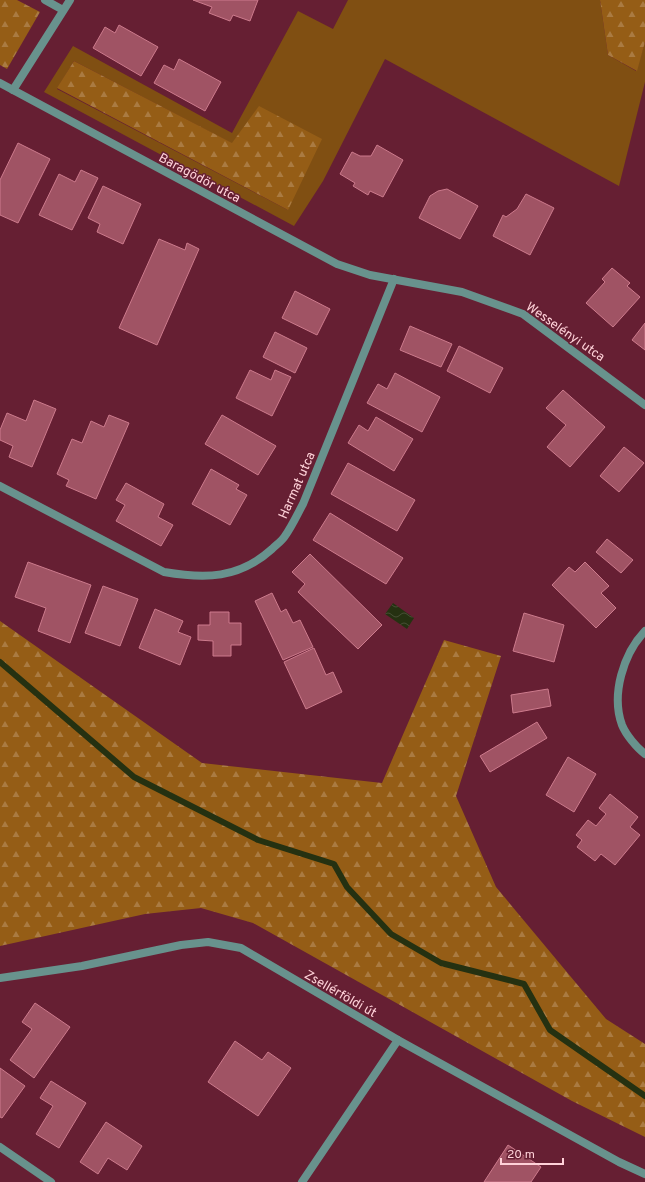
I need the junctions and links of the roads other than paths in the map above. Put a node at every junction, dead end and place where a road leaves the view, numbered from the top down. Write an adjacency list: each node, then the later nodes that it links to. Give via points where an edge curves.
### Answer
1 (44, 0): 3 (street)
2 (70, 0): 3 (street)
3 (63, 10): 5 (street)
4 (0, 83): 5 (street, Baragödör utca)
5 (13, 90): 6 (street, Baragödör utca, via 337,264 370,275)
6 (394, 279): 7 (street, Wesselényi utca, via 462,292 523,314); 8 (street, Harmat utca, via 303,504 285,537 264,556 241,570 190,577 164,572)
7 (645, 405)
8 (0, 486)
9 (645, 631): 10 (street, via 623,665 618,700 622,726)
10 (645, 754)
11 (0, 978): 12 (street, Zsellérföldi út, via 82,966 181,945 208,942 241,948)
12 (398, 1040): 14 (street, Zsellérföldi út); 16 (street)
13 (0, 1147): 15 (street)
14 (645, 1174)
15 (51, 1182)
16 (302, 1182)

